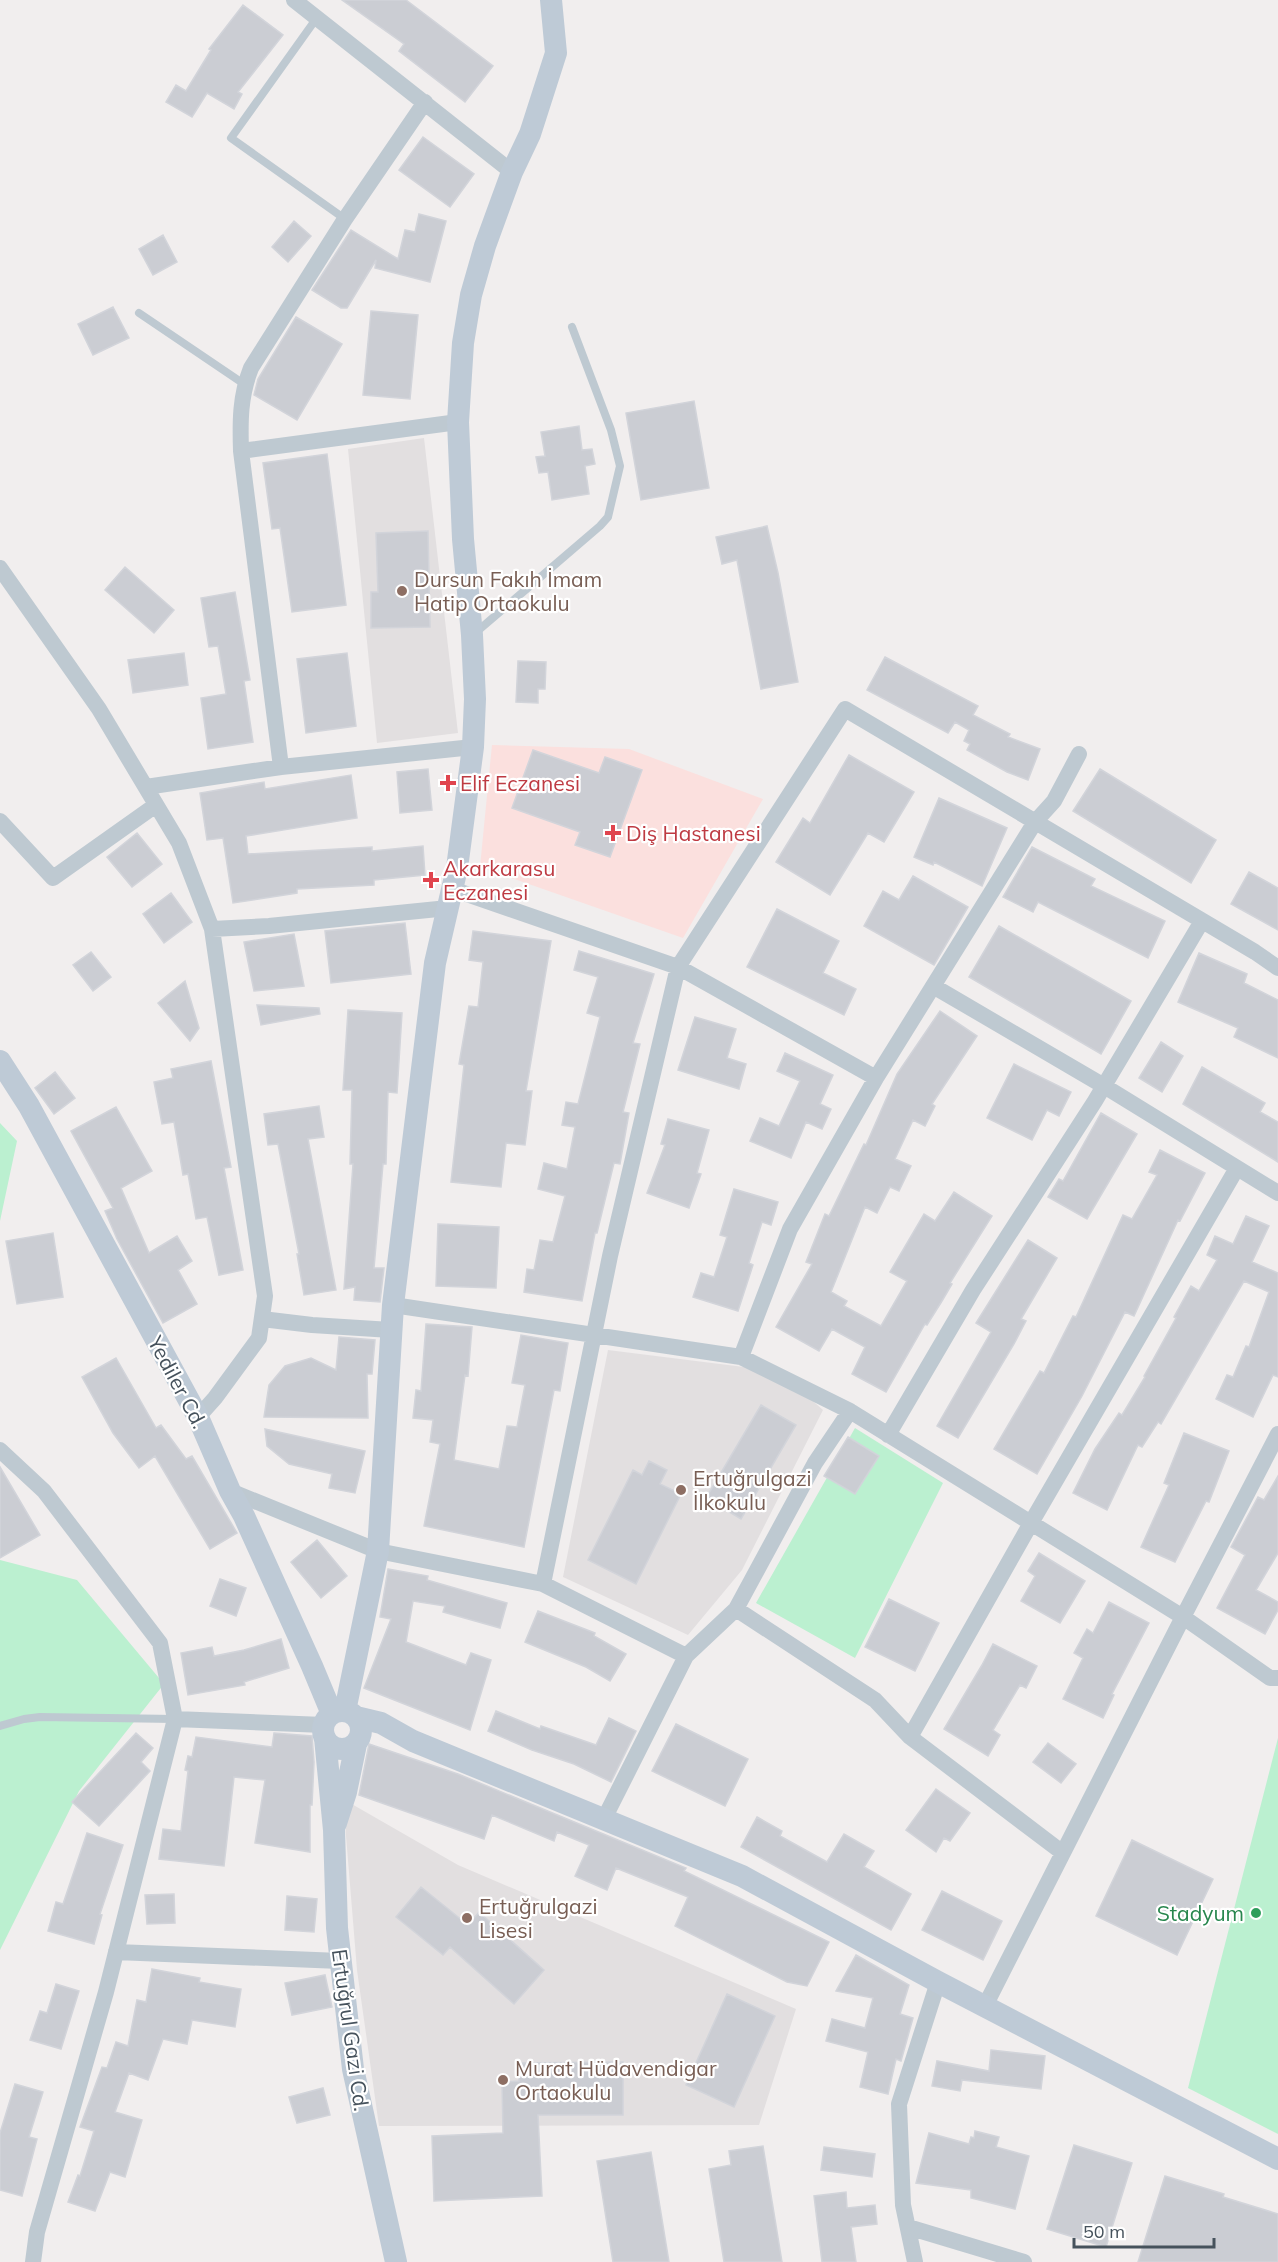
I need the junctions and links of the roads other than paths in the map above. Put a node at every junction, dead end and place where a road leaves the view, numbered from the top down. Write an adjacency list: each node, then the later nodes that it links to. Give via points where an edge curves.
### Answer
1 (294, 0): 3 (street)
2 (551, 0): 5 (street, via 556,53 530,134)
3 (316, 19): 4 (street); 6 (lane, via 231,138)
4 (425, 102): 5 (street); 6 (street)
5 (512, 172): 10 (street, via 471,295 463,343)
6 (345, 219): 9 (street)
7 (139, 313): 9 (lane)
8 (572, 327): 13 (lane, via 611,429 620,466 608,517)
9 (244, 384): 11 (street, via 240,403)
10 (458, 422): 11 (street); 13 (street)
11 (241, 451): 16 (street)
12 (0, 568): 17 (street, via 99,709)
13 (472, 636): 14 (street)
14 (473, 747): 16 (street); 21 (street)
15 (1079, 754): 20 (street, via 1054,801)
16 (281, 768): 17 (street)
17 (146, 787): 18 (street)
18 (156, 805): 19 (street, via 53,878); 23 (street, via 179,843)
19 (0, 821)
20 (1035, 822): 22 (street); 24 (street, via 845,709); 26 (street)
21 (450, 899): 23 (street, via 269,926); 24 (street); 32 (street, via 435,963)
22 (1202, 921): 25 (street); 29 (street)
23 (212, 929): 33 (street, via 266,1296)
24 (678, 967): 28 (street); 35 (street)
25 (1278, 968)
26 (933, 986): 28 (street); 29 (street)
27 (0, 1061): 38 (street, Yediler Cd., via 35,1117)
28 (876, 1078): 36 (street, via 790,1228)
29 (1104, 1086): 30 (street); 40 (street, via 973,1290)
30 (1237, 1168): 31 (street); 43 (street)
31 (1278, 1193)
32 (393, 1305): 34 (street); 35 (street)
33 (262, 1319): 34 (street); 38 (street, via 259,1338)
34 (391, 1330): 44 (street)
35 (594, 1335): 36 (street); 45 (street)
36 (741, 1357): 37 (street)
37 (850, 1412): 40 (street); 46 (street, via 815,1463)
38 (198, 1417): 42 (street, Yediler Cd.)
39 (1278, 1434): 47 (street)
40 (888, 1435): 43 (street)
41 (0, 1450): 50 (street, via 44,1491 160,1644)
42 (230, 1491): 44 (street); 52 (street, Yediler Cd.)
43 (1031, 1523): 47 (street); 53 (street)
44 (378, 1551): 45 (street); 52 (street)
45 (543, 1584): 48 (street)
46 (736, 1609): 48 (street); 53 (street, via 875,1700)
47 (1183, 1617): 49 (street, via 1270,1678); 56 (street)
48 (686, 1656): 54 (street)
49 (1278, 1678)
50 (175, 1719): 51 (lane, via 40,1717); 52 (street); 57 (street)
51 (0, 1726)
52 (342, 1727): 54 (street, via 413,1741); 55 (street, Ertuğrul Gazi Cd.); 55 (street, via 346,1792)
53 (910, 1737): 56 (street)
54 (604, 1819): 59 (street, via 742,1876)
55 (334, 1830): 58 (street, Ertuğrul Gazi Cd.)
56 (1063, 1852): 60 (street)
57 (116, 1952): 58 (street); 63 (street, via 37,2232)
58 (340, 1961): 64 (street, Ertuğrul Gazi Cd., via 353,2069)
59 (938, 1982): 60 (street); 62 (street, via 899,2104 903,2205)
60 (985, 2006): 61 (street)
61 (1278, 2159)
62 (908, 2227): 65 (street); 66 (street)
63 (33, 2262)
64 (396, 2262)
65 (915, 2262)
66 (1024, 2262)

